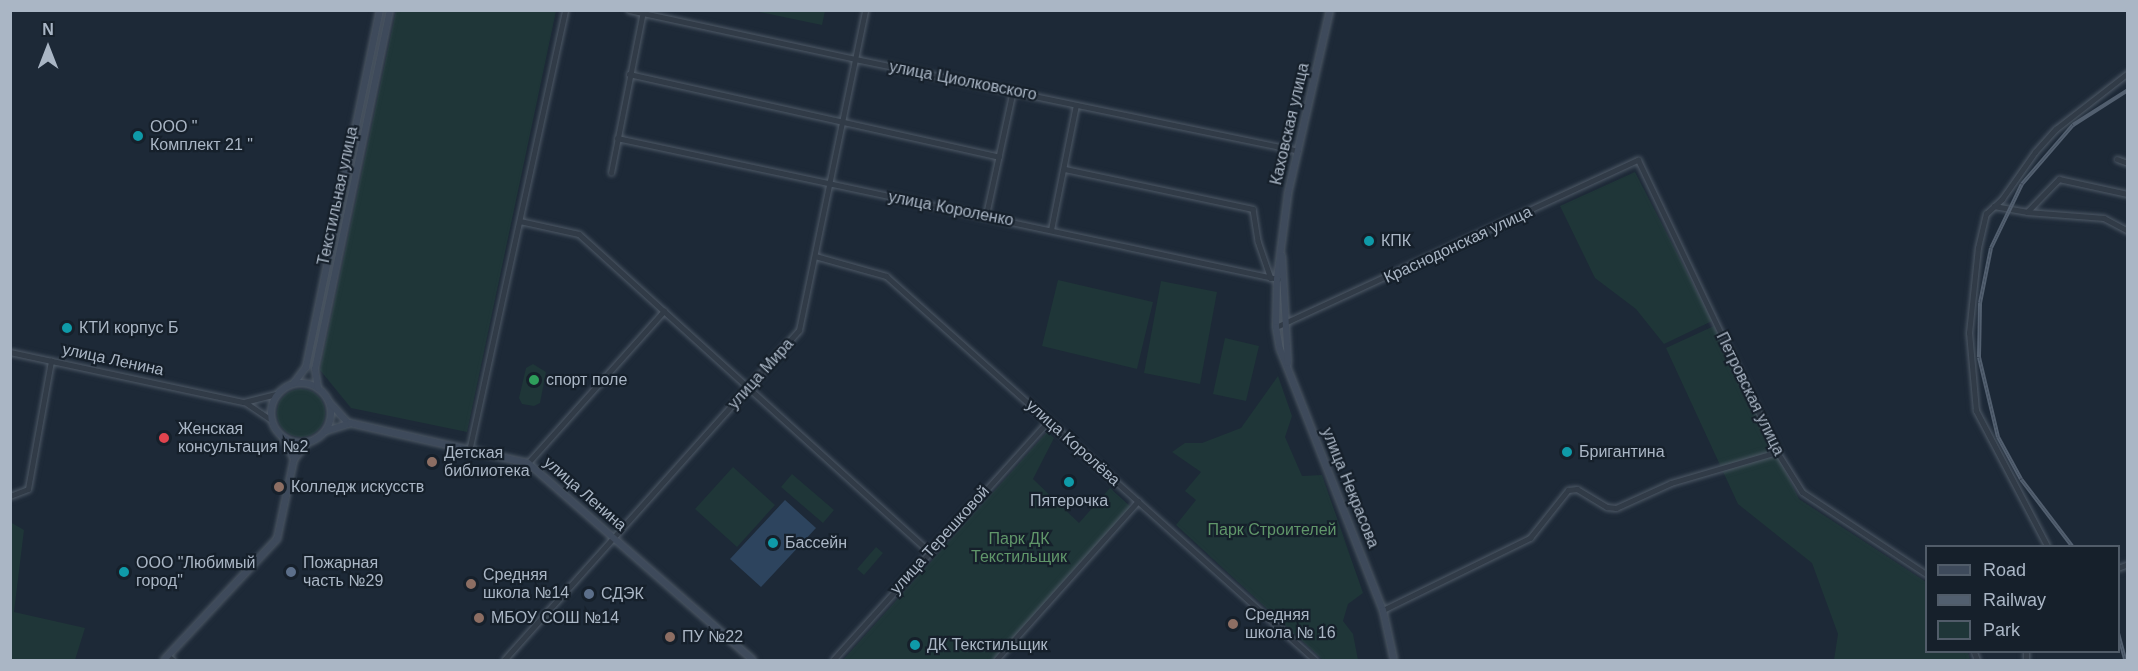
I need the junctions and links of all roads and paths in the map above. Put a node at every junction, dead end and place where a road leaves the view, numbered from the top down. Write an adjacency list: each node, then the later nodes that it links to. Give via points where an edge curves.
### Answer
1 (380, 10): 40 (main road, Текстильная улица, via 306,367)
2 (390, 10): 41 (main road, Текстильная улица, via 315,369)
3 (565, 10): 27 (street)
4 (629, 10): 7 (street, улица Циолковского)
5 (866, 10): 8 (street, улица Мира)
6 (1330, 10): 15 (main road, Каховская улица)
7 (643, 12): 8 (street, улица Циолковского); 10 (street)
8 (855, 59): 11 (street, улица Циолковского); 13 (street, улица Мира)
9 (2127, 73): 24 (street, via 2056,129)
10 (629, 74): 13 (street); 14 (street)
11 (1013, 90): 12 (street, улица Циолковского); 16 (street)
12 (1076, 105): 15 (street, улица Циолковского); 20 (street)
13 (841, 123): 16 (street); 22 (street, улица Мира)
14 (617, 138): 21 (street); 22 (street, улица Короленко)
15 (1298, 151): 30 (main road, Каховская улица)
16 (999, 157): 26 (street)
17 (2117, 159): 19 (street)
18 (1638, 160): 35 (street, Краснодонская улица); 53 (street, Петровская улица)
19 (2127, 163)
20 (1065, 169): 28 (street); 32 (street, via 1253,209 1258,241)
21 (610, 173)
22 (830, 185): 26 (street, улица Короленко); 31 (street, улица Мира)
23 (2127, 194): 25 (street, via 2059,179)
24 (1994, 206): 25 (street); 59 (street, via 1986,214 1978,248 1969,333 1971,379 1976,411 1988,439)
25 (2027, 212): 29 (street, via 2104,219)
26 (986, 215): 28 (street, улица Короленко)
27 (520, 221): 34 (street, via 579,234); 52 (street)
28 (1051, 231): 32 (street, улица Короленко)
29 (2127, 231)
30 (1281, 244): 32 (main road, Каховская улица); 33 (main road, Каховская улица)
31 (815, 256): 42 (street, улица Мира, via 799,330); 47 (street, улица Королёва, via 886,276)
32 (1274, 278): 33 (street, улица Короленко); 36 (main road, Каховская улица)
33 (1284, 280): 35 (main road, Каховская улица)
34 (664, 311): 42 (street); 55 (street)
35 (1288, 323): 36 (street, Краснодонская улица); 39 (main road, Каховская улица)
36 (1275, 327): 39 (main road, улица Некрасова)
37 (10, 352): 38 (street, улица Ленина)
38 (51, 361): 44 (street, улица Ленина); 56 (street, via 28,489)
39 (1288, 369): 64 (main road, улица Некрасова)
40 (294, 383): 41 (main road); 43 (main road)
41 (318, 388): 45 (main road)
42 (748, 388): 58 (street, улица Мира); 60 (street)
43 (276, 394): 44 (street, улица Ленина); 46 (main road)
44 (244, 402): 46 (street, улица Ленина)
45 (330, 403): 48 (main road); 49 (main road, via 331,418)
46 (271, 420): 50 (main road)
47 (1048, 421): 57 (street, улица Королёва); 60 (street, улица Терешковой)
48 (348, 423): 49 (main road, улица Ленина); 52 (main road, улица Ленина)
49 (326, 430): 51 (main road)
50 (283, 438): 51 (main road); 54 (main road)
51 (308, 442): 54 (main road)
52 (470, 447): 55 (main road, улица Ленина)
53 (1777, 452): 63 (street, Петровская улица, via 1807,496); 64 (street, via 1705,472 1612,508 1577,489 1568,490 1530,538)
54 (294, 459): 65 (main road, via 278,538)
55 (528, 463): 58 (main road, улица Ленина)
56 (10, 496)
57 (1138, 501): 69 (street); 70 (street, улица Королёва)
58 (615, 538): 66 (street, улица Мира); 67 (main road, улица Ленина)
59 (2046, 545)
60 (930, 552): 68 (street, улица Терешковой)
61 (2126, 565): 62 (street)
62 (2120, 567)
63 (1925, 572)
64 (1383, 610): 71 (main road, улица Некрасова)
65 (168, 659)
66 (504, 660)
67 (753, 660)
68 (833, 660)
69 (996, 660)
70 (1315, 660)
71 (1394, 660)

